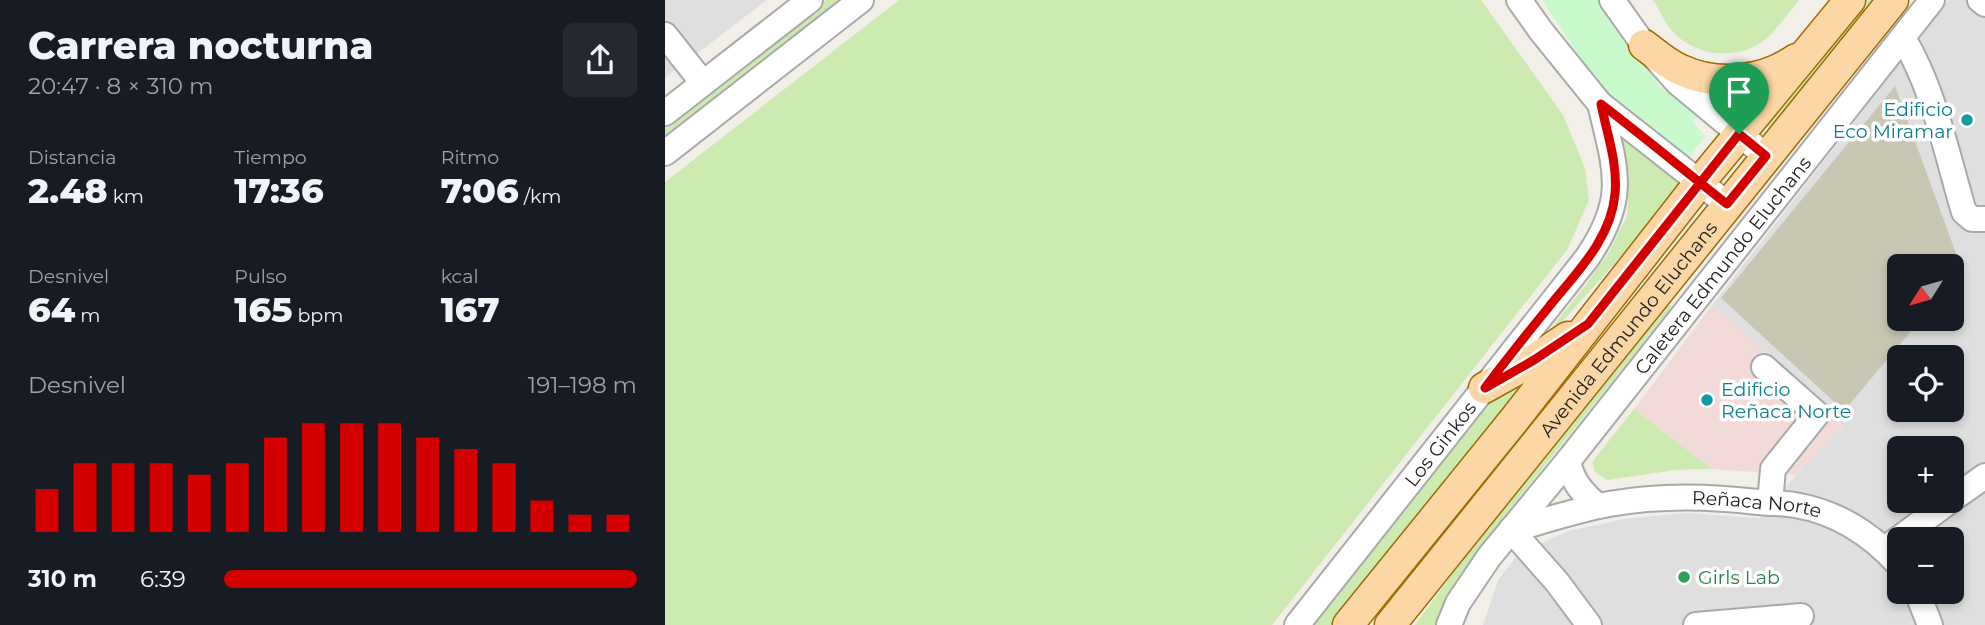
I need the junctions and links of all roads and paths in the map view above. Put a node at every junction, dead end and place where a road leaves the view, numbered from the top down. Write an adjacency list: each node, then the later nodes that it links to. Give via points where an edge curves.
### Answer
1 (810, 0): 14 (street)
2 (861, 0): 18 (street)
3 (1519, 0): 15 (street)
4 (1612, 0): 12 (street)
5 (1850, 0): 13 (main road, Avenida Edmundo Eluchans)
6 (1893, 0): 19 (main road, Avenida Edmundo Eluchans)
7 (1932, 0): 11 (street, Caletera Edmundo Eluchans)
8 (1980, 0): 9 (street)
9 (1985, 4)
10 (665, 36): 14 (street)
11 (1903, 38): 22 (street, via 1925,79 1965,212 1972,219); 26 (street, Caletera Edmundo Eluchans)
12 (1644, 45): 13 (main road, via 1682,70 1723,81 1773,72); 17 (street, via 1678,83)
13 (1810, 49): 17 (main road, Avenida Edmundo Eluchans)
14 (703, 83): 16 (street)
15 (1601, 104): 20 (street); 25 (street, Los Ginkos, via 1614,163 1615,198 1608,222 1587,258)
16 (665, 113)
17 (1739, 134): 19 (street); 20 (main road, Avenida Edmundo Eluchans)
18 (665, 153)
19 (1766, 156): 21 (main road, Avenida Edmundo Eluchans)
20 (1700, 182): 21 (street); 23 (main road, Avenida Edmundo Eluchans)
21 (1727, 204): 39 (main road, Avenida Edmundo Eluchans)
22 (1985, 219)
23 (1588, 324): 25 (main road); 38 (main road, Avenida Edmundo Eluchans)
24 (1764, 367): 29 (street, via 1817,414 1773,469)
25 (1485, 388): 37 (street, Los Ginkos)
26 (1568, 461): 30 (street, via 1583,494); 33 (street, Caletera Edmundo Eluchans)
27 (1985, 476): 28 (street)
28 (1964, 491)
29 (1770, 503): 30 (street, Reñaca Norte, via 1720,497); 34 (street, Reñaca Norte, via 1832,515)
30 (1598, 506): 33 (street, Reñaca Norte)
31 (1938, 513): 32 (street)
32 (1923, 527)
33 (1511, 530): 40 (street, via 1458,603); 41 (street)
34 (1887, 553)
35 (1922, 604): 43 (street)
36 (1801, 617): 42 (street)
37 (1297, 625)
38 (1348, 625)
39 (1390, 625)
40 (1450, 625)
41 (1589, 625)
42 (1696, 625)
43 (1930, 625)

